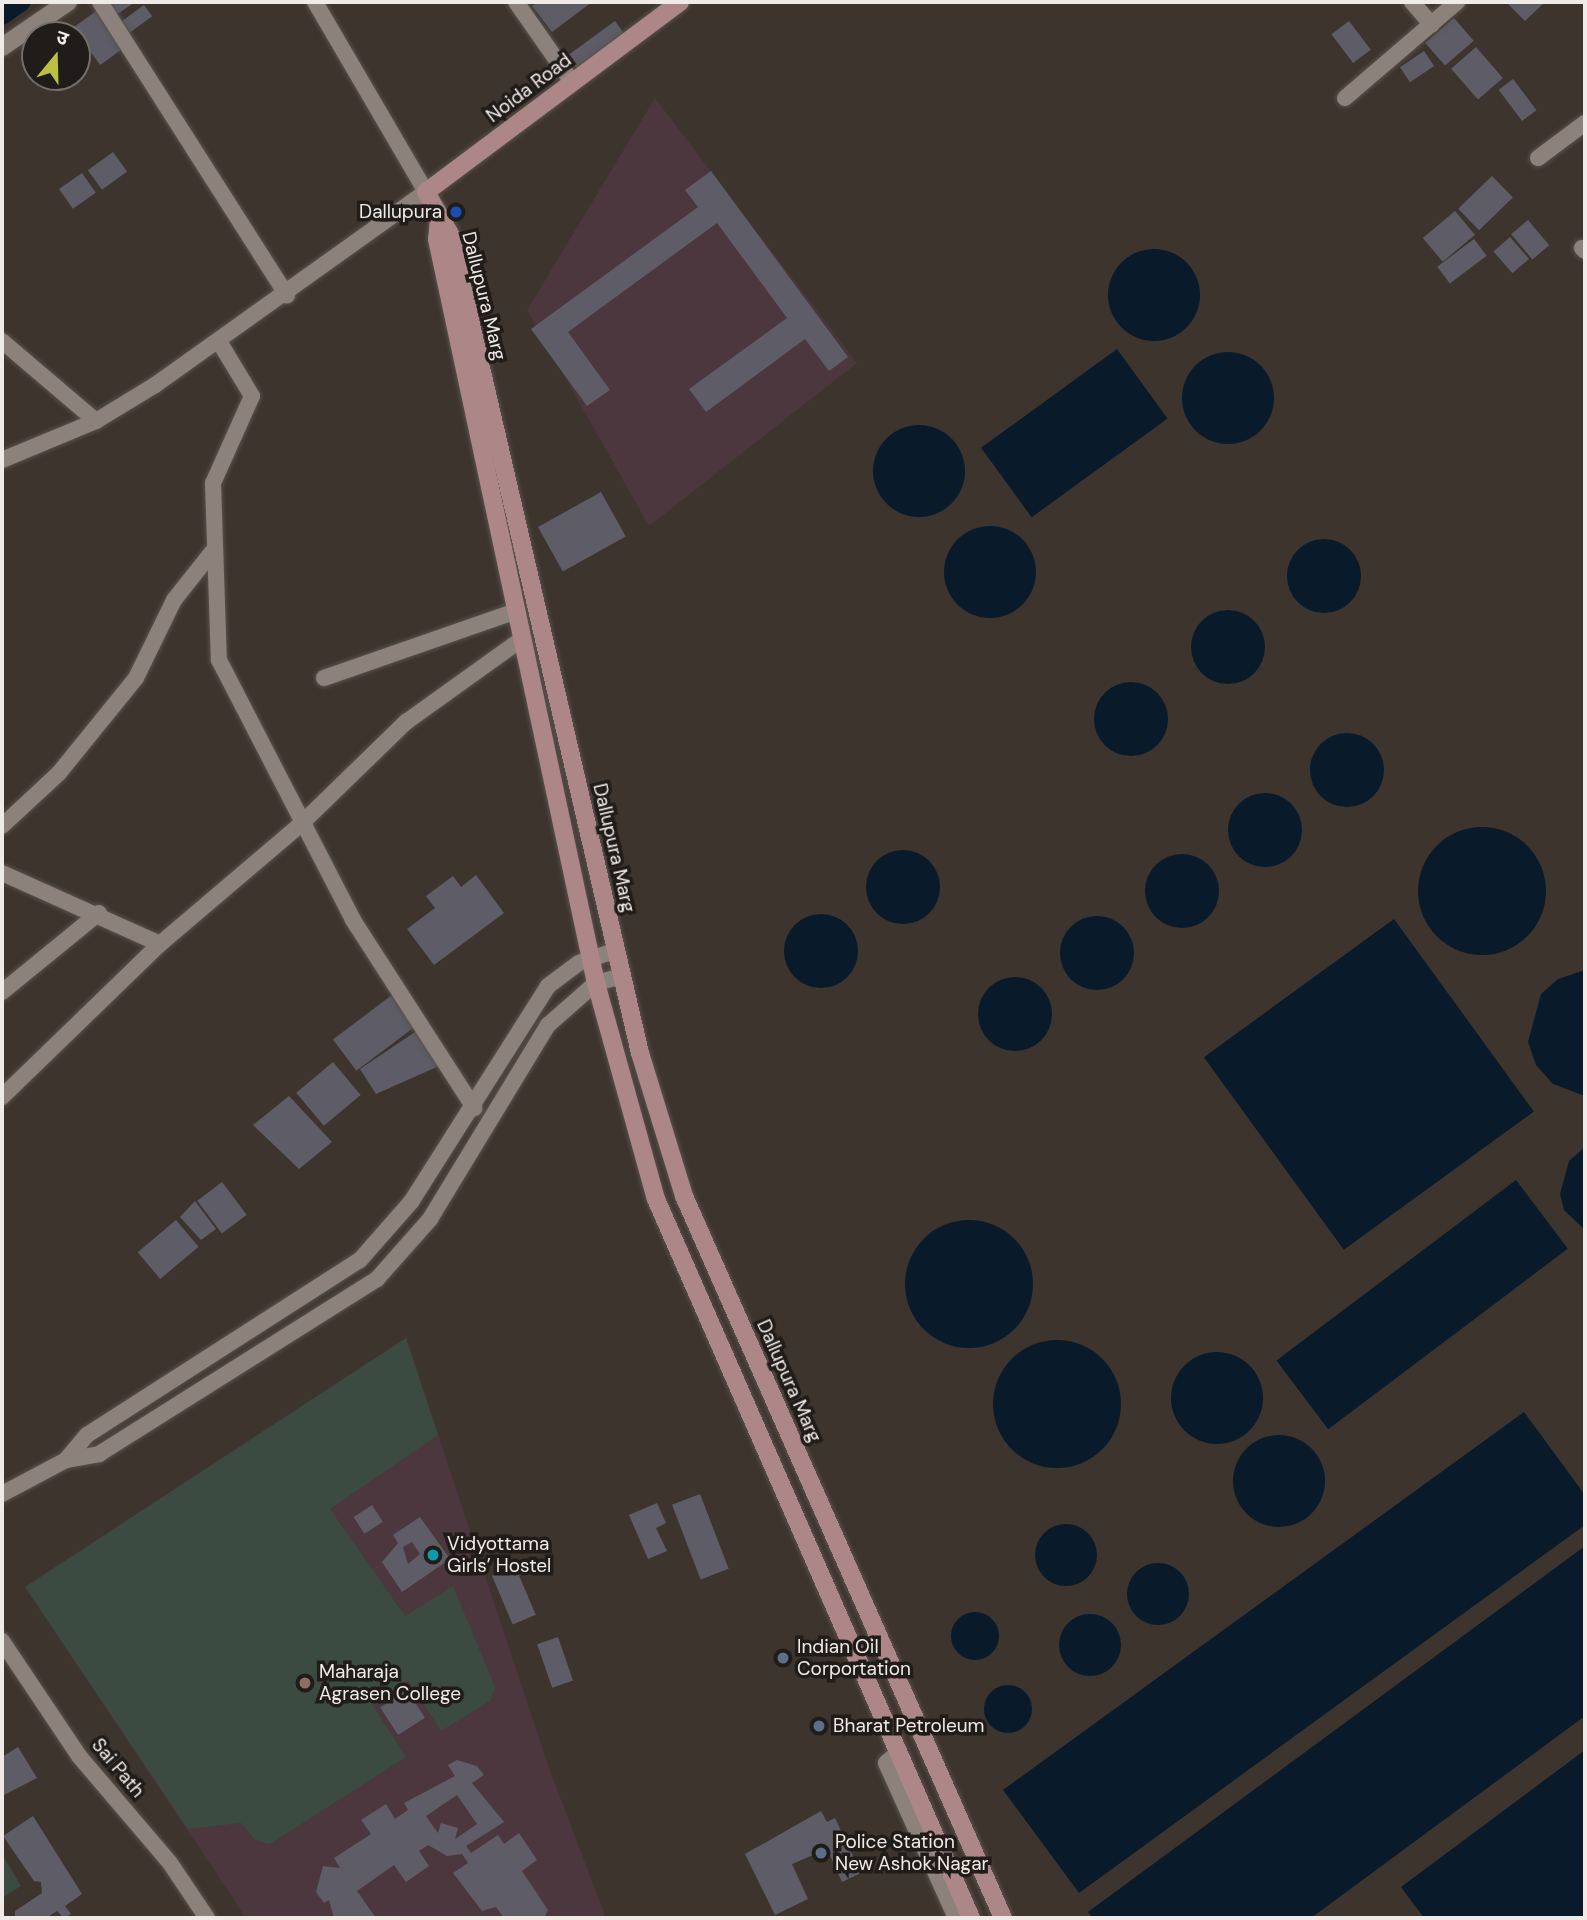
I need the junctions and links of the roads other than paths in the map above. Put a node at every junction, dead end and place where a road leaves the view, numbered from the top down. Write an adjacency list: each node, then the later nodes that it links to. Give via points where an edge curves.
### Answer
1 (68, 2): 9 (street)
2 (100, 2): 16 (street, via 193,138)
3 (315, 2): 14 (street)
4 (516, 2): 10 (street)
5 (680, 2): 10 (main road, Noida Road)
6 (1412, 2): 8 (street)
7 (1457, 2): 8 (street)
8 (1432, 25): 11 (street)
9 (2, 47)
10 (572, 82): 14 (main road, Noida Road)
11 (1345, 98)
12 (1585, 123): 13 (street)
13 (1538, 158)
14 (426, 192): 15 (main road); 16 (street)
15 (439, 218): 22 (main road, Dallupura Marg, via 437,239); 30 (main road, Dallupura Marg, via 450,234)
16 (287, 295): 18 (street)
17 (2, 341): 19 (street)
18 (220, 343): 19 (street); 21 (street, via 252,396 213,482)
19 (96, 421): 20 (street)
20 (2, 460)
21 (212, 552): 25 (street, via 219,660); 26 (street, via 174,600 136,678 59,774)
22 (516, 611): 23 (main road, Dallupura Marg); 24 (street)
23 (522, 639): 25 (street, via 406,722); 31 (main road, Dallupura Marg)
24 (324, 678)
25 (300, 825): 29 (street); 36 (street)
26 (2, 826)
27 (2, 873): 28 (street)
28 (99, 913): 29 (street); 34 (street)
29 (160, 944): 35 (street)
30 (616, 950): 31 (street); 32 (main road, Dallupura Marg)
31 (592, 959): 33 (main road, Dallupura Marg); 36 (street, via 548,986)
32 (622, 976): 33 (street); 44 (main road, Dallupura Marg, via 684,1196)
33 (596, 984): 37 (street, via 548,1025 430,1219 376,1279 99,1454); 40 (main road, Dallupura Marg, via 656,1199 774,1479)
34 (2, 992)
35 (2, 1097)
36 (474, 1108): 37 (street, via 411,1202 359,1260 87,1435)
37 (66, 1460): 38 (street)
38 (2, 1494)
39 (2, 1641): 41 (street, Sai Path, via 79,1756 170,1863)
40 (900, 1752): 42 (street, via 886,1763); 43 (main road, Dallupura Marg)
41 (207, 1918)
42 (956, 1918)
43 (971, 1918)
44 (1003, 1918)

